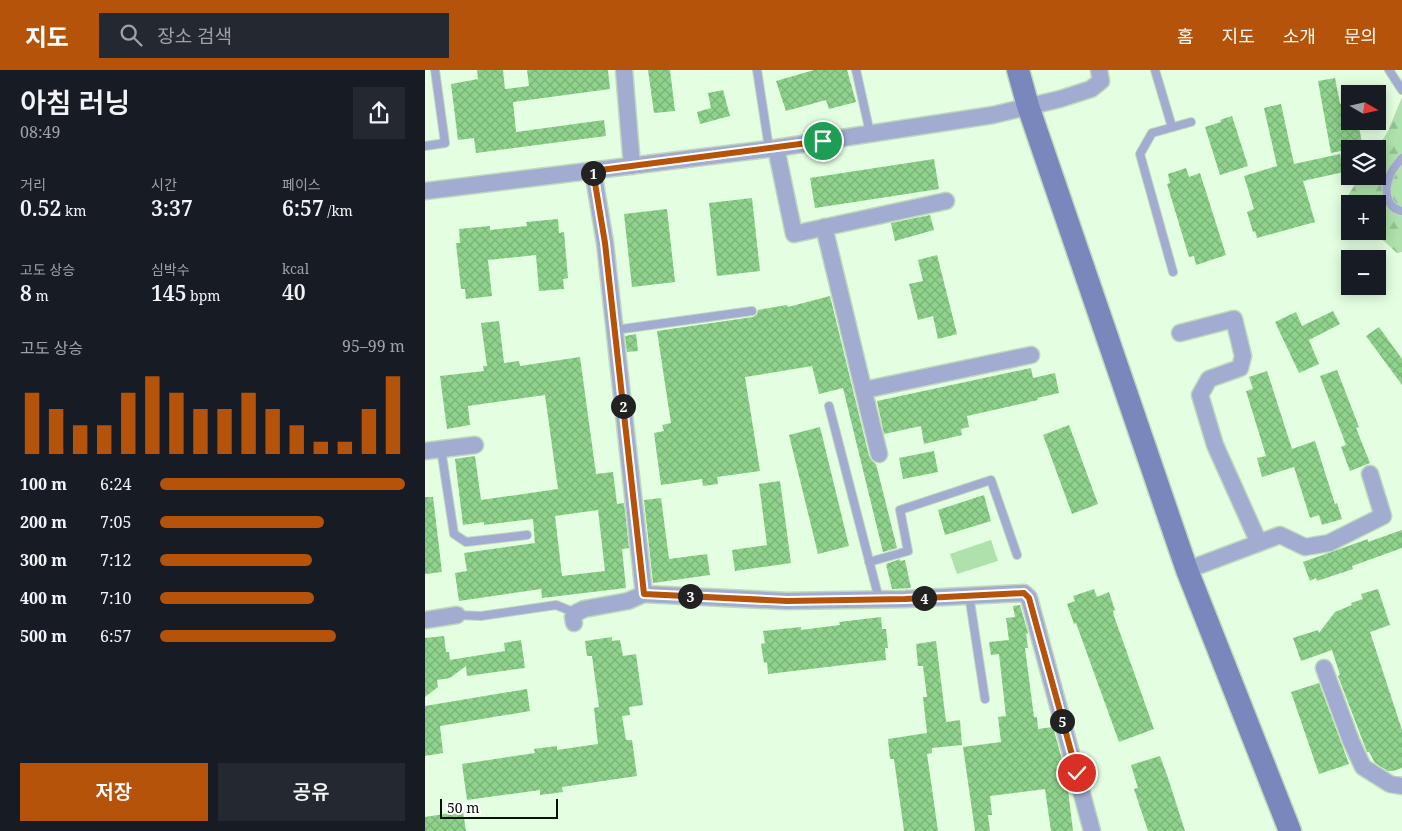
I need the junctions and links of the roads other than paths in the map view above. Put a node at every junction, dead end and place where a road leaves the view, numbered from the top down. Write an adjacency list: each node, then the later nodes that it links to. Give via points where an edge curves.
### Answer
1 (435, 70): 14 (lane, via 445,143)
2 (624, 70): 17 (street)
3 (757, 70): 15 (lane)
4 (856, 70): 13 (lane)
5 (1018, 70): 10 (main road)
6 (1099, 70): 10 (street, via 1101,80 1091,88)
7 (1155, 70): 12 (lane)
8 (1389, 70): 9 (lane)
9 (1402, 90)
10 (1028, 106): 13 (street); 38 (main road)
11 (1191, 122): 12 (lane)
12 (1172, 127): 23 (lane, via 1152,133 1140,154)
13 (870, 133): 15 (street)
14 (425, 146)
15 (772, 148): 17 (street); 22 (street, via 794,234)
16 (1402, 158): 21 (lane, via 1390,174 1387,191 1389,203 1395,210)
17 (632, 166): 18 (street)
18 (593, 171): 19 (street); 25 (street)
19 (425, 191)
20 (946, 201): 22 (street)
21 (1402, 211)
22 (824, 227): 28 (street)
23 (1173, 272)
24 (752, 311): 25 (lane)
25 (615, 330): 39 (street)
26 (1180, 332): 35 (street, via 1234,320 1243,356 1240,368 1209,379 1200,395 1215,445)
27 (1031, 355): 28 (street)
28 (864, 390): 32 (street)
29 (829, 406): 37 (lane)
30 (475, 444): 31 (street)
31 (433, 450): 34 (lane, via 453,534 466,542)
32 (879, 454)
33 (1370, 474): 35 (street, via 1383,516 1329,543 1305,547 1280,535)
34 (527, 535)
35 (1259, 543): 38 (street)
36 (1017, 555): 37 (lane, via 991,480 900,510 907,551)
37 (869, 562): 41 (lane)
38 (1187, 570): 49 (main road)
39 (644, 594): 41 (street, via 787,601); 43 (street, via 628,601 584,609)
40 (969, 595): 41 (street); 46 (lane); 48 (street, via 1024,593 1029,598)
41 (879, 599)
42 (457, 615): 43 (lane, via 481,616 556,605); 44 (street)
43 (575, 618)
44 (425, 620)
45 (1324, 668): 47 (street, via 1363,767 1391,784)
46 (985, 699)
47 (1402, 786)
48 (1092, 831)
49 (1290, 831)

